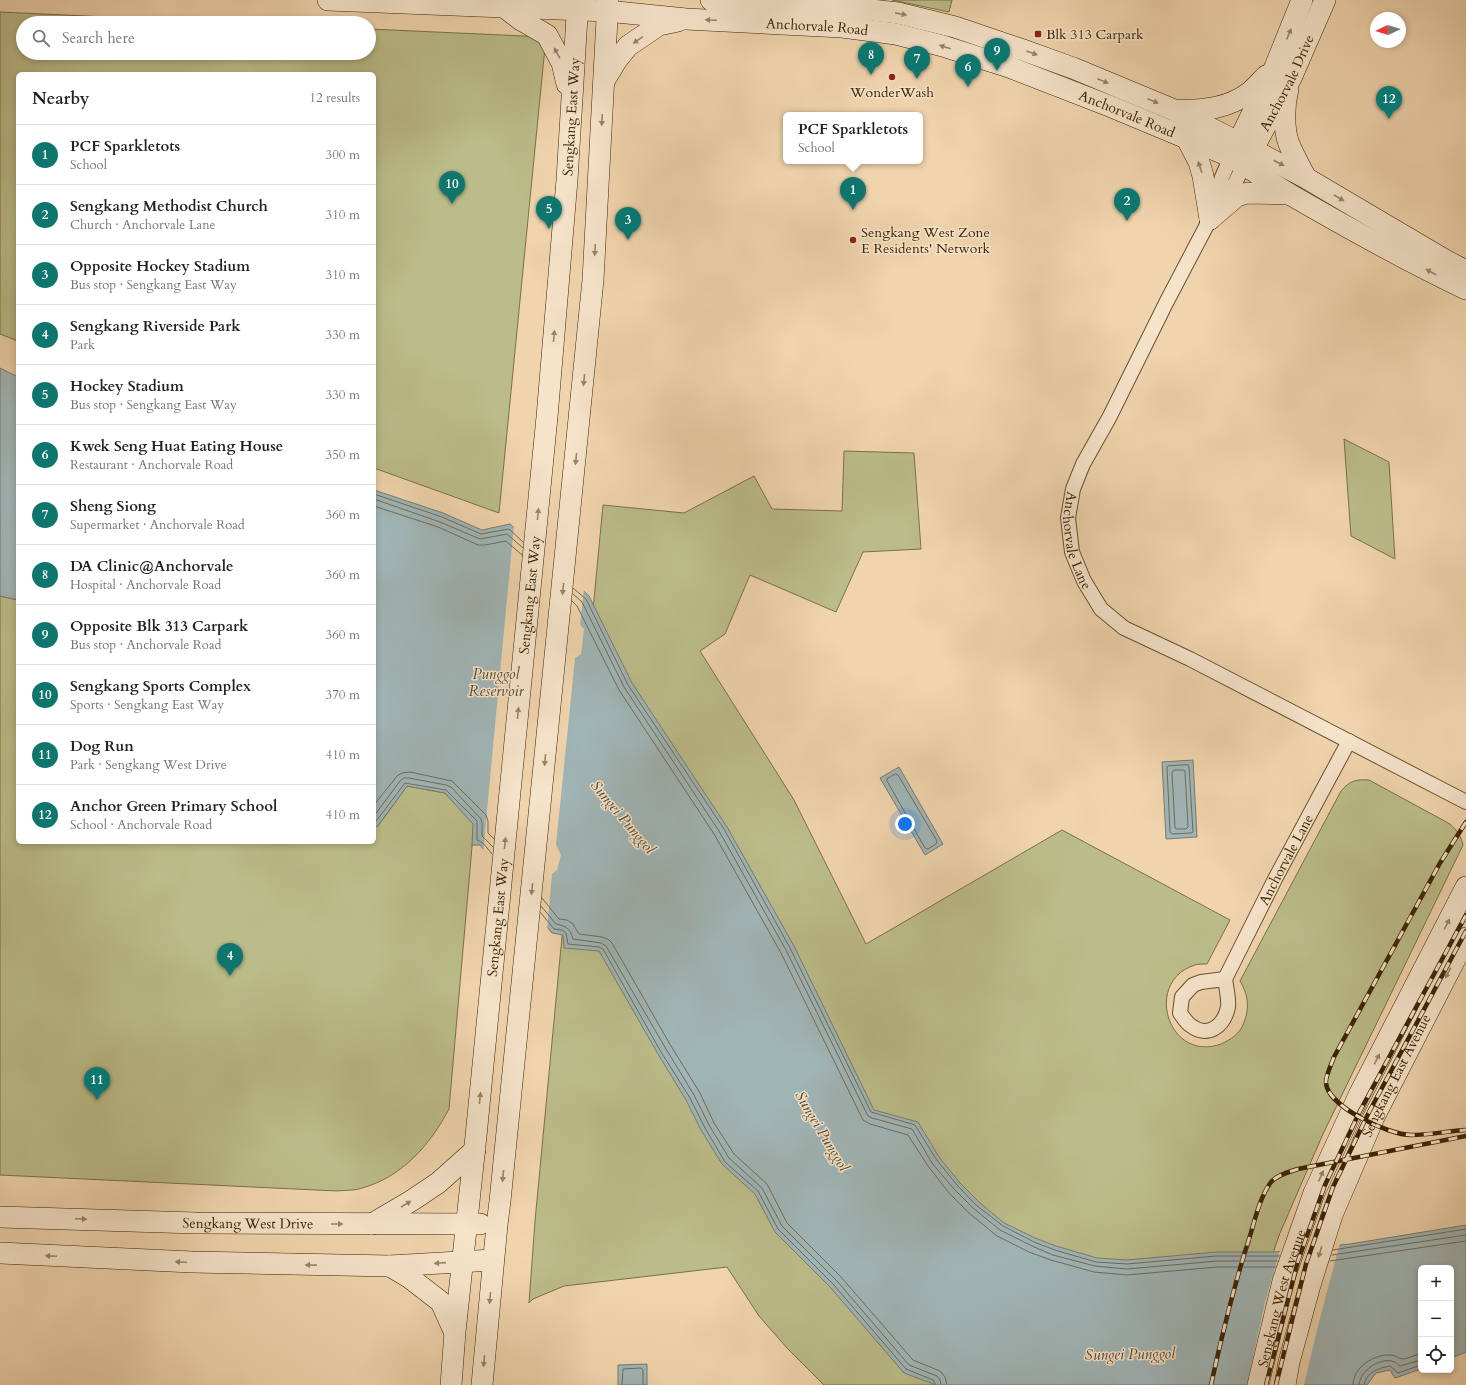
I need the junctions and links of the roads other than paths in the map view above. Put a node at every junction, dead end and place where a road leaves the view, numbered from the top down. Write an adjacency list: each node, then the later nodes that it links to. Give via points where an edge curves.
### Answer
1 (328, 0): 7 (main road, Anchorvale Road)
2 (712, 0): 12 (main road, Anchorvale Road, one-way to 12, via 898,13 955,27 1073,68)
3 (1302, 0): 9 (main road, Anchorvale Drive, one-way to 3)
4 (1325, 0): 9 (main road, Anchorvale Drive)
5 (577, 5): 6 (main road, Anchorvale Road); 7 (main road, Anchorvale Road); 11 (main road, Sengkang East Way)
6 (607, 5): 8 (main road, Anchorvale Road); 10 (main road)
7 (504, 7): 11 (main road, one-way to 7, via 562,63 547,35)
8 (686, 19): 10 (main road, one-way to 10, via 659,25 628,46); 13 (main road, Anchorvale Road, one-way to 8, via 1009,67 896,34 842,27)
9 (1283, 72): 12 (main road, via 1225,106 1200,111); 14 (main road, Anchorvale Drive); 15 (main road, via 1286,133)
10 (604, 81): 31 (main road, one-way to 31, via 594,280)
11 (571, 104): 25 (main road, Sengkang East Way, one-way to 11, via 547,417)
12 (1174, 110): 14 (main road, Anchorvale Road)
13 (1187, 139): 14 (main road, Anchorvale Road); 17 (main road, one-way to 13, via 1199,162)
14 (1241, 153): 15 (main road, Anchorvale Road, one-way to 15); 16 (main road, Anchorvale Road); 17 (street, Anchorvale Lane, via 1222,177)
15 (1306, 178): 18 (main road, Anchorvale Road, one-way to 18)
16 (1290, 194): 17 (main road, via 1247,193 1237,196); 19 (main road, Anchorvale Road, one-way to 16)
17 (1210, 219): 20 (street, Anchorvale Lane, via 1083,464 1073,489 1068,518 1072,552 1084,581 1101,609 1124,628)
18 (1466, 271)
19 (1466, 290)
20 (1349, 741): 21 (street, Anchorvale Lane); 24 (street, Anchorvale Lane)
21 (1466, 802)
22 (1466, 887): 26 (main road, Sengkang East Avenue, one-way to 22, via 1343,1128)
23 (1466, 938): 27 (main road, Sengkang East Avenue, one-way to 27, via 1374,1117)
24 (1225, 979)
25 (475, 1143): 29 (main road, one-way to 25, via 438,1183); 30 (main road, Sengkang East Way)
26 (1306, 1212): 39 (main road, Sengkang West Avenue, via 1283,1281)
27 (1332, 1215): 40 (main road, Sengkang West Avenue, one-way to 40, via 1310,1285)
28 (0, 1217): 29 (main road, Sengkang West Drive, one-way to 29, via 196,1223)
29 (372, 1224): 30 (main road, Sengkang West Drive)
30 (467, 1224): 31 (main road, Sengkang West Drive); 34 (main road, Sengkang East Way)
31 (497, 1225): 33 (main road)
32 (0, 1254): 35 (main road, one-way to 32, via 192,1262)
33 (493, 1260): 34 (main road); 38 (main road, one-way to 38)
34 (462, 1261): 35 (main road, one-way to 35); 36 (main road, Sengkang East Way)
35 (390, 1266): 36 (main road, via 441,1302)
36 (455, 1332): 37 (main road, Sengkang East Way)
37 (451, 1385)
38 (482, 1385)
39 (1258, 1385)
40 (1285, 1385)

